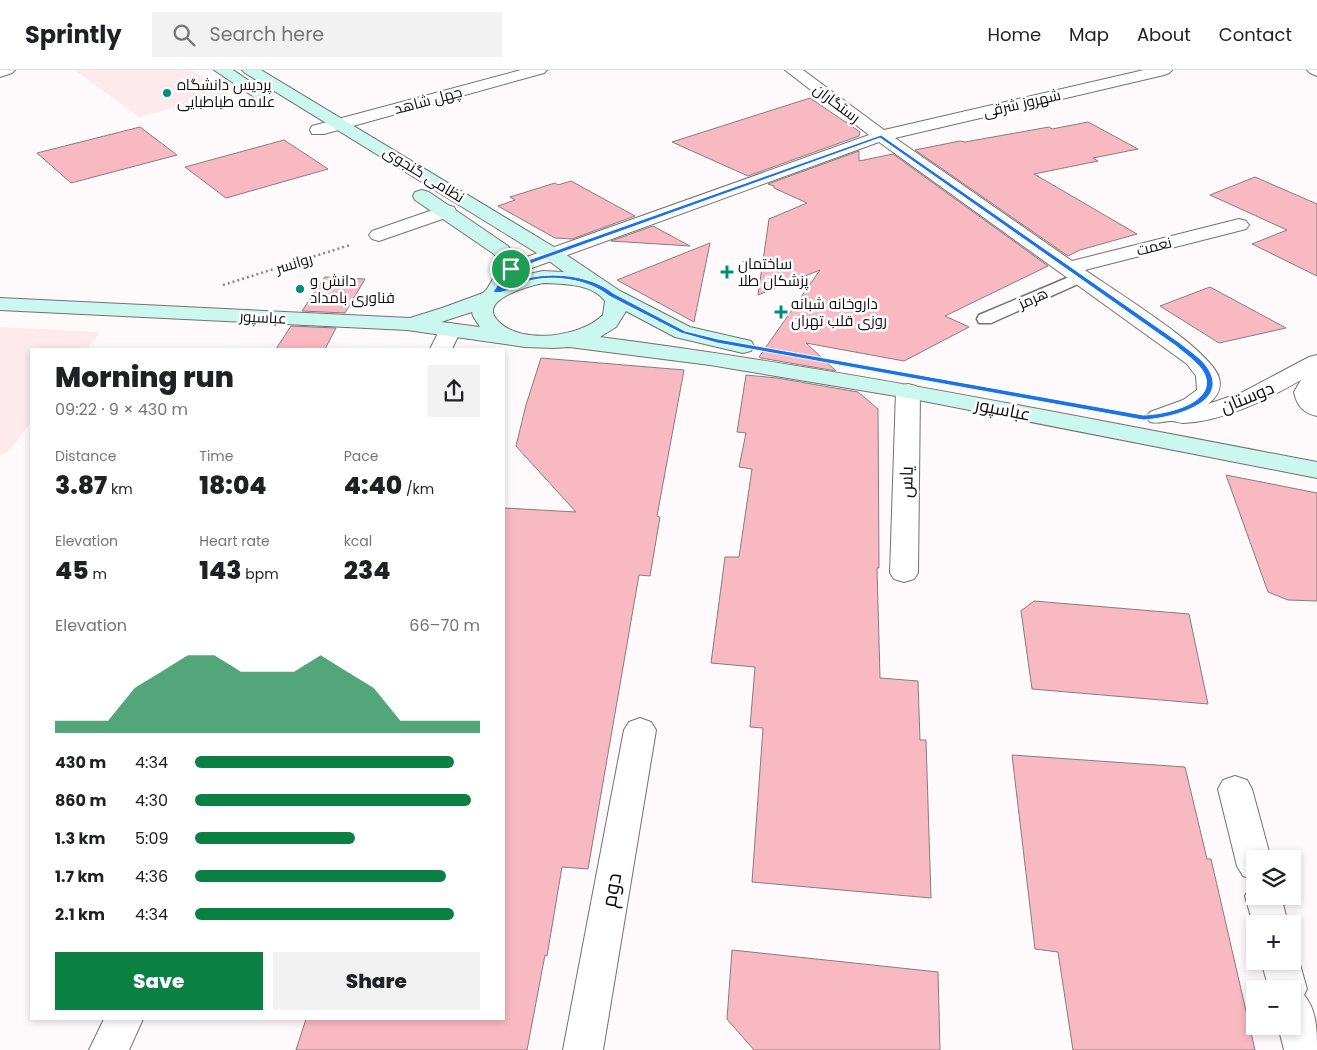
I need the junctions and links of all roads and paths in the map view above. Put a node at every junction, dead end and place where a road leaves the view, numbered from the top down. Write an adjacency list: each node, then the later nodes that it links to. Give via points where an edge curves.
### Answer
1 (7, 70): 7 (street)
2 (222, 70): 9 (main road, نظامی گنجوی)
3 (250, 70): 8 (main road, نظامی گنجوی)
4 (539, 70): 8 (street, چهل شاهد)
5 (793, 70): 10 (street, رستگاران)
6 (1164, 70): 10 (street, شهروز شرقی)
7 (0, 72)
8 (342, 124): 9 (street, چهل شاهد); 16 (main road, نظامی گنجوی)
9 (318, 130): 11 (main road, نظامی گنجوی)
10 (881, 136): 16 (street, شهروز شرقی); 18 (street, رستگاران)
11 (358, 156)
12 (407, 186): 13 (main road, نظامی گنجوی)
13 (447, 211): 15 (street); 17 (main road, نظامی گنجوی, via 501,250 512,264)
14 (1239, 225): 18 (street, نعمت)
15 (379, 235): 19 (path, روانسر)
16 (552, 254): 17 (street, شهروز شرقی); 20 (main road, نظامی گنجوی)
17 (511, 269): 21 (main road)
18 (1074, 272): 23 (lane, هرمز); 32 (street, رستگاران, via 1198,360 1208,374 1210,385 1199,401 1183,410)
19 (214, 288)
20 (602, 289): 21 (main road, via 578,279 543,277 525,280); 27 (main road, via 616,303 616,312 610,321 593,332); 32 (main road, عباسپور, via 683,332 717,341)
21 (493, 294): 24 (main road, via 450,313); 26 (main road, via 483,307 484,318 506,336)
22 (0, 304): 24 (main road, عباسپور)
23 (985, 319)
24 (406, 324): 25 (main road, عباسپور)
25 (446, 340): 26 (main road, عباسپور)
26 (526, 340): 27 (main road)
27 (569, 340): 30 (main road, عباسپور, via 710,358)
28 (1317, 362): 32 (street, دوستان, via 1270,390 1229,406 1188,416)
29 (1317, 373): 31 (street, via 1306,392 1308,402)
30 (908, 391): 34 (main road, عباسپور); 35 (street, یاس)
31 (1317, 409)
32 (1150, 417): 33 (main road, عباسپور)
33 (1317, 451)
34 (1317, 470)
35 (904, 573)
36 (640, 730): 42 (street, دوم)
37 (1235, 789): 38 (street)
38 (1251, 850)
39 (124, 1020): 41 (street)
40 (1300, 1035): 43 (street)
41 (109, 1050)
42 (582, 1050)
43 (1304, 1050)

